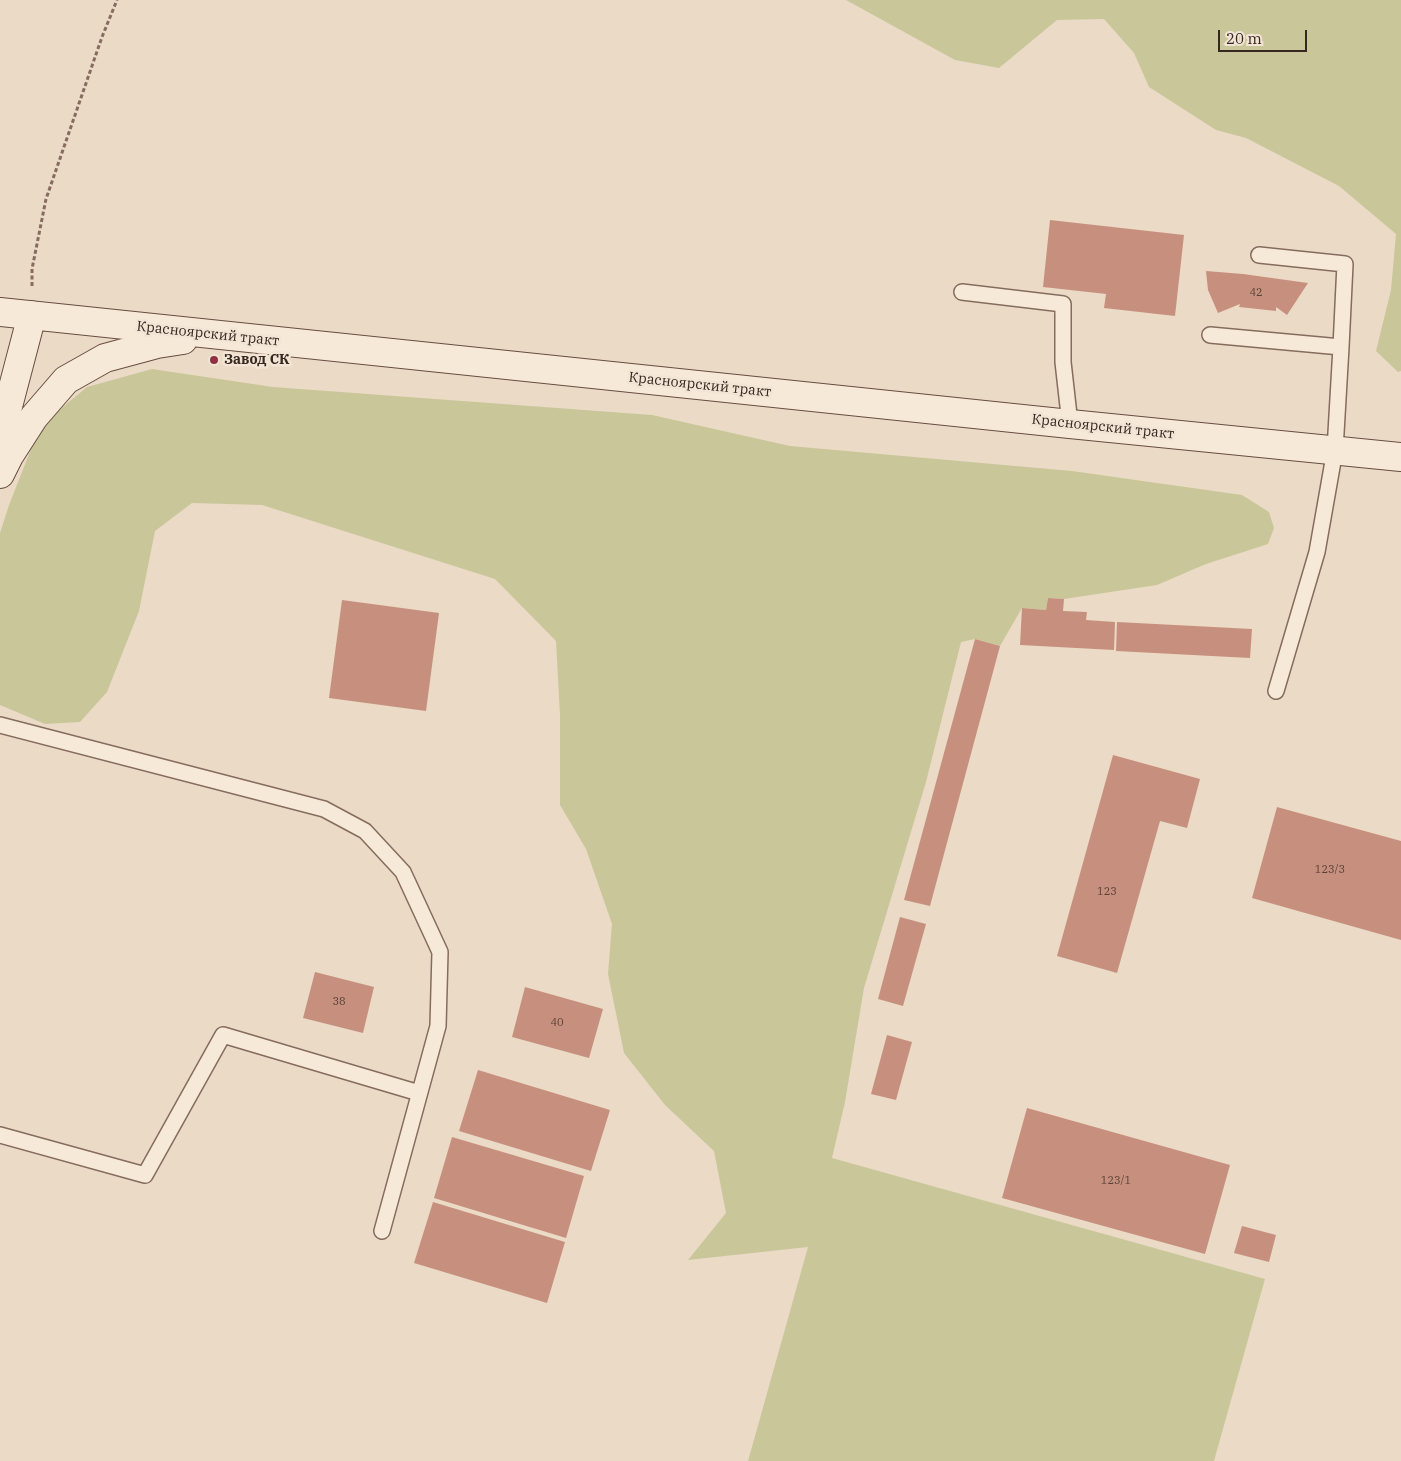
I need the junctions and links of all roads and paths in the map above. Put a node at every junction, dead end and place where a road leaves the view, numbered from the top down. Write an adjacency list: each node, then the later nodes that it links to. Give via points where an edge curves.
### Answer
1 (117, 0): 5 (path, via 46,198 32,269)
2 (1259, 255): 8 (lane, via 1345,264)
3 (962, 292): 9 (lane, via 1063,304 1063,362)
4 (0, 312): 5 (main road, Красноярский тракт)
5 (32, 315): 6 (main road, Красноярский тракт); 10 (main road)
6 (214, 334): 9 (main road, Красноярский тракт); 13 (main road, via 156,344 105,358 66,380 34,417)
7 (1210, 335): 8 (lane)
8 (1341, 346): 11 (lane)
9 (1070, 424): 11 (main road, Красноярский тракт)
10 (0, 437)
11 (1335, 450): 12 (main road, Красноярский тракт); 14 (lane, via 1317,552)
12 (1401, 456)
13 (0, 474)
14 (1276, 691)
15 (0, 725): 16 (lane, via 324,809 365,831 403,872 440,952 438,1026)
16 (419, 1093): 17 (lane, via 223,1035 145,1175); 18 (lane)
17 (0, 1135)
18 (382, 1231)

